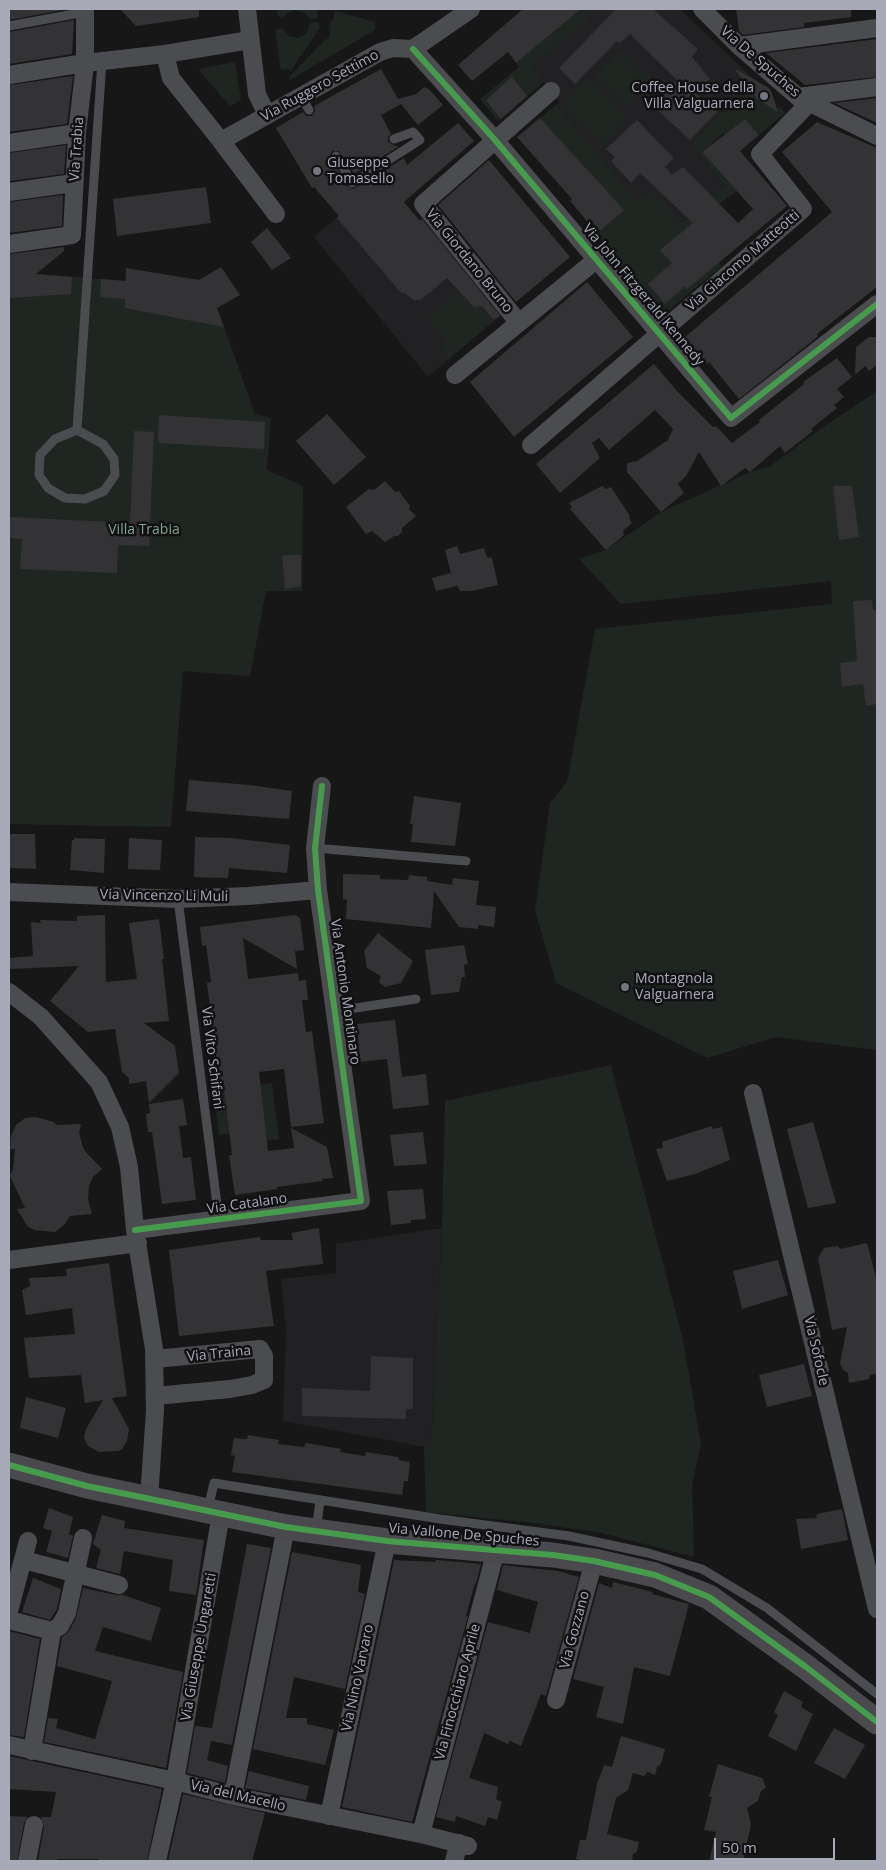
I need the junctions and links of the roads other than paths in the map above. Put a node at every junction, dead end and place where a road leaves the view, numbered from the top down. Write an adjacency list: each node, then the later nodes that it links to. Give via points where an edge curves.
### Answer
1 (247, 9): 7 (street)
2 (471, 9): 9 (street)
3 (702, 9): 8 (street, Via De Spuches)
4 (85, 12): 5 (lane); 11 (street, Via Trabia)
5 (9, 26)
6 (877, 28): 8 (street)
7 (250, 40): 10 (street); 16 (street, via 257,94)
8 (739, 46): 15 (street, Via De Spuches)
9 (413, 49): 16 (street, Via Ruggero Settimo, via 393,48 380,52 305,103); 20 (street, Via John Fitzgerald Kennedy)
10 (165, 54): 11 (street); 21 (street, via 171,78)
11 (93, 62): 12 (street); 17 (street, Via Trabia); 33 (lane)
12 (9, 75)
13 (877, 87): 15 (street)
14 (551, 90): 20 (street)
15 (804, 100): 18 (street, Via De Spuches); 31 (street, Via Giacomo Matteotti, via 760,154 803,209)
16 (267, 115): 21 (street, Via Ruggero Settimo)
17 (77, 133): 22 (street); 24 (street, Via Trabia)
18 (877, 136)
19 (394, 139): 23 (lane, via 413,132 420,140 352,183)
20 (495, 140): 28 (street, Via John Fitzgerald Kennedy); 30 (street, Via Giordano Bruno, via 423,204)
21 (221, 141): 26 (street)
22 (9, 143)
23 (336, 156)
24 (74, 183): 25 (street); 27 (street, Via Trabia, via 72,235)
25 (9, 192)
26 (276, 214)
27 (9, 244)
28 (596, 260): 30 (street); 31 (street, Via John Fitzgerald Kennedy)
29 (877, 304): 31 (street, Via John Fitzgerald Kennedy, via 731,418)
30 (519, 323): 32 (street)
31 (660, 334): 34 (street, Via Giacomo Matteotti)
32 (455, 376)
33 (77, 430): 33 (lane, via 104,444 114,459 115,475 104,491 85,499 65,498 48,488 39,475 40,455 55,439)
34 (531, 445)
35 (322, 786): 36 (street, Via Antonio Montinaro)
36 (315, 848): 37 (lane); 38 (street, Via Antonio Montinaro)
37 (466, 861)
38 (318, 890): 40 (street, Via Vincenzo Li Muli); 43 (street, Via Antonio Montinaro)
39 (9, 892): 40 (street, Via Vincenzo Li Muli)
40 (178, 899): 46 (lane, Via Vito Schifani)
41 (9, 992): 47 (street, via 41,1017 99,1082 120,1127 129,1167)
42 (416, 999): 43 (lane)
43 (335, 1011): 45 (street, Via Antonio Montinaro)
44 (753, 1093): 65 (street, Via Sofocle)
45 (361, 1201): 46 (street, Via Catalano)
46 (219, 1220): 47 (street, Via Catalano)
47 (136, 1236): 48 (street, Via Catalano); 49 (street)
48 (9, 1260)
49 (154, 1359): 50 (street); 50 (street, Via Traina, via 260,1350 264,1356 264,1380 252,1385)
50 (155, 1396): 52 (street)
51 (9, 1466): 52 (street, Via Vallone De Spuches)
52 (149, 1498): 54 (street, Via Vallone De Spuches)
53 (320, 1501): 54 (lane, via 214,1483); 56 (lane); 69 (lane, via 569,1536 648,1553 702,1569 767,1608)
54 (215, 1512): 55 (street, Via Vallone De Spuches); 74 (street, Via Giuseppe Ungaretti)
55 (286, 1528): 56 (street, Via Vallone De Spuches); 75 (street)
56 (316, 1531): 59 (street, Via Vallone De Spuches)
57 (83, 1538): 63 (street)
58 (28, 1541): 61 (street)
59 (387, 1541): 60 (street, Via Vallone De Spuches); 76 (street, Via Nino Varvaro)
60 (496, 1550): 62 (street, Via Vallone De Spuches); 78 (street, Via Finocchiaro Aprile)
61 (24, 1560): 63 (street); 66 (street)
62 (594, 1561): 70 (street, Via Gozzano); 71 (street, Via Vallone De Spuches, via 655,1575 709,1597)
63 (76, 1573): 64 (street); 68 (street, via 67,1613 60,1626)
64 (119, 1585)
65 (877, 1609)
66 (9, 1611)
67 (9, 1620): 68 (street)
68 (52, 1632): 73 (street)
69 (877, 1694)
70 (556, 1700)
71 (877, 1722)
72 (9, 1745): 73 (street, Via del Macello)
73 (32, 1751): 74 (street, Via del Macello)
74 (175, 1781): 75 (street, Via del Macello); 80 (street, Via Giuseppe Ungaretti)
75 (233, 1796): 76 (street, Via del Macello)
76 (329, 1816): 78 (street, Via del Macello)
77 (34, 1825): 79 (street)
78 (421, 1834): 81 (street, Via del Macello, via 463,1845)
79 (26, 1861)
80 (157, 1861)
81 (454, 1861)

